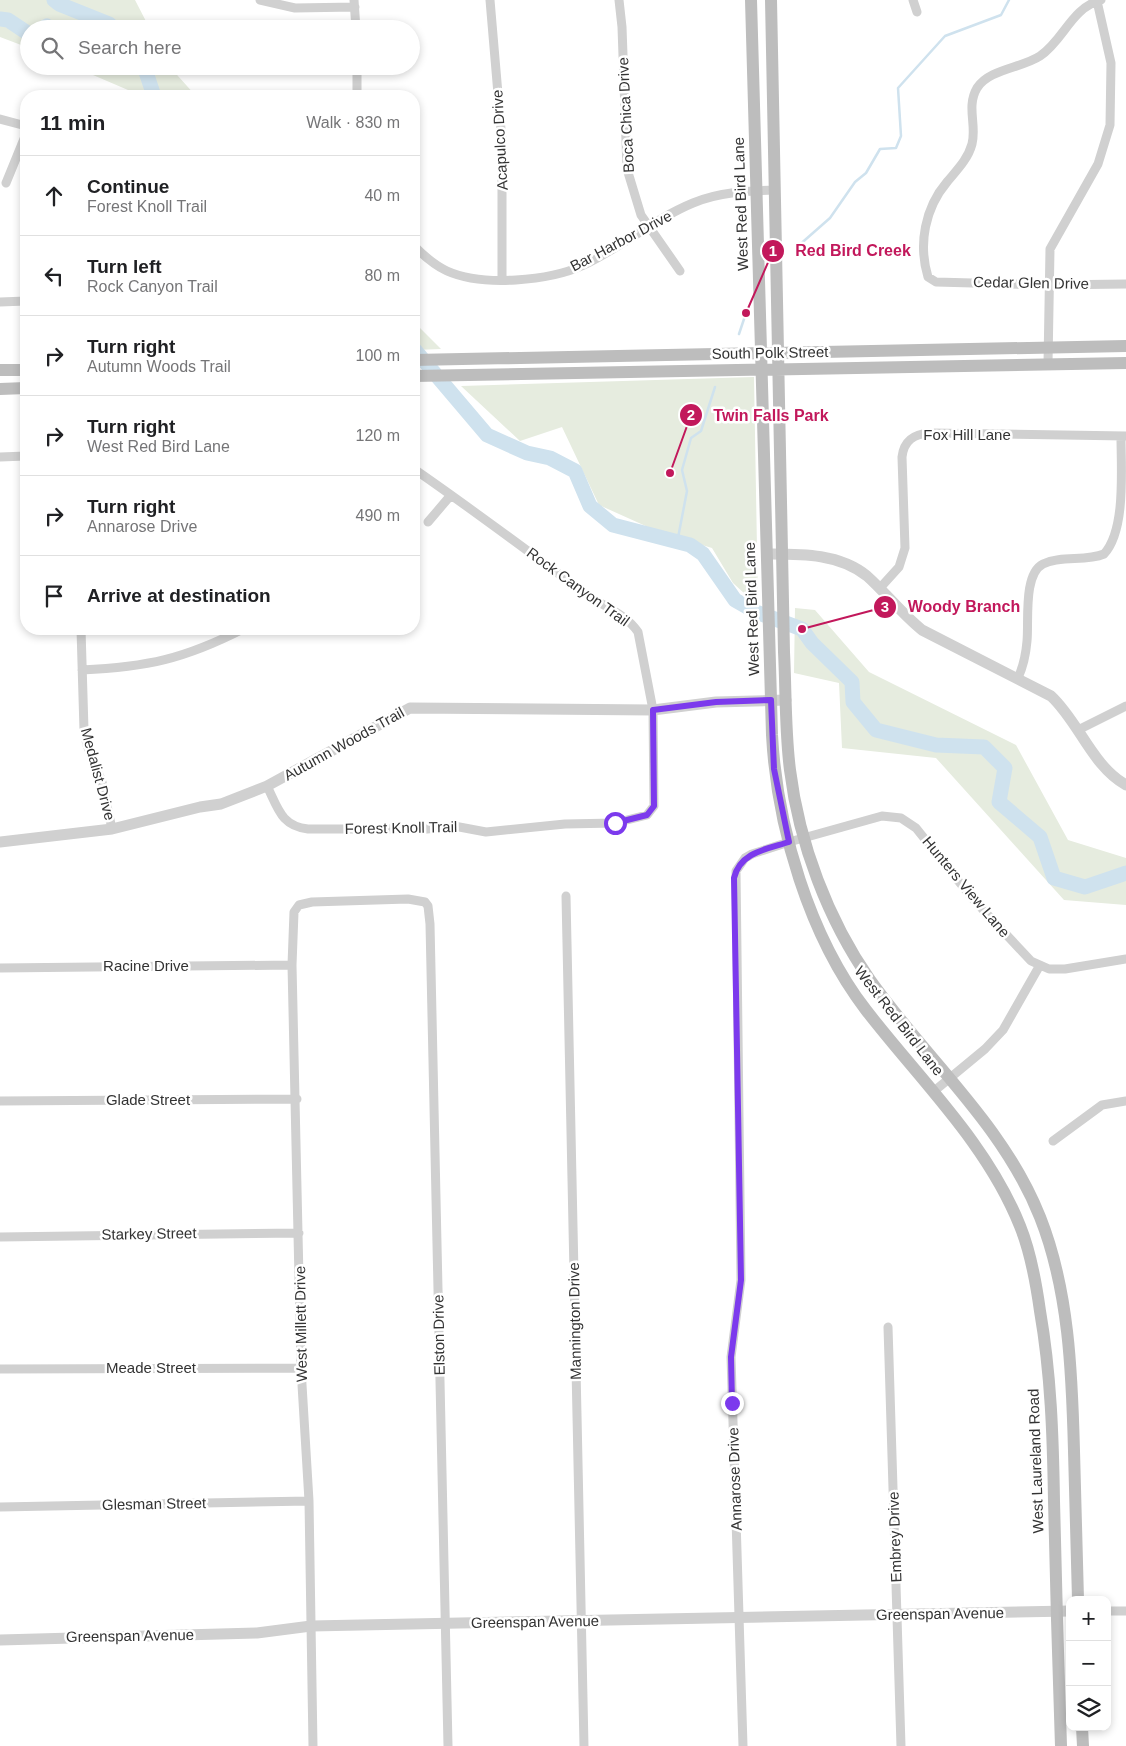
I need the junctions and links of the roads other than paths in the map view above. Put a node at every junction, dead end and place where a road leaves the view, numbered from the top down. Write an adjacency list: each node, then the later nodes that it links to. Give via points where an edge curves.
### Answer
1 (260, 0): 8 (street, via 295,8)
2 (490, 0): 22 (street, Acapulco Drive, via 502,141)
3 (619, 0): 19 (street, Boca Chica Drive, via 627,169 636,202)
4 (751, 0): 17 (main road, West Red Bird Lane)
5 (771, 0): 18 (main road, West Red Bird Lane)
6 (913, 0): 9 (street)
7 (1099, 0): 24 (street, via 1111,63 1110,125 1098,164 1050,249); 24 (street, Cedar Glen Drive, via 1081,10 1041,55 990,78 976,89 971,112 973,135 970,150 928,210 924,238 928,277 936,282)
8 (355, 4): 10 (street)
9 (917, 12)
10 (356, 20)
11 (357, 75): 12 (street)
12 (357, 90)
13 (0, 119): 14 (street)
14 (20, 124)
15 (20, 149): 16 (street)
16 (6, 183)
17 (756, 190): 18 (street, Bar Harbor Drive); 19 (street, Bar Harbor Drive, via 728,193 694,203); 30 (main road, West Red Bird Lane)
18 (775, 190): 29 (main road, West Red Bird Lane)
19 (649, 226): 21 (street, Boca Chica Drive); 22 (street, Bar Harbor Drive, via 582,266 545,276)
20 (420, 251): 22 (street, Bar Harbor Drive, via 457,275)
21 (680, 271)
22 (502, 280)
23 (1126, 284): 24 (street, Cedar Glen Drive)
24 (1048, 285): 28 (street)
25 (20, 301): 26 (street)
26 (0, 302)
27 (1126, 346): 28 (main road, South Polk Street)
28 (1048, 347): 29 (main road, South Polk Street); 33 (street)
29 (779, 352): 30 (main road, South Polk Street); 35 (main road, West Red Bird Lane)
30 (761, 353): 31 (main road, South Polk Street); 34 (main road, West Red Bird Lane)
31 (420, 360)
32 (1126, 362): 33 (main road, South Polk Street)
33 (1048, 364): 35 (main road, South Polk Street)
34 (762, 368): 35 (main road, South Polk Street); 38 (main road, South Polk Street); 47 (main road, West Red Bird Lane)
35 (780, 369): 48 (main road, West Red Bird Lane)
36 (0, 370): 37 (main road)
37 (20, 370)
38 (420, 376)
39 (20, 388): 40 (main road)
40 (0, 390)
41 (1123, 437): 49 (street, Fox Hill Lane, via 930,433 910,438 902,456 905,548 899,567); 53 (street, via 1120,522 1116,538 1104,554 1050,561 1034,573 1028,597 1026,648)
42 (20, 456): 43 (street)
43 (0, 457)
44 (420, 473): 45 (street, Rock Canyon Trail)
45 (451, 494): 46 (street); 57 (street, Rock Canyon Trail, via 592,598 633,624 638,632)
46 (428, 522)
47 (767, 554): 48 (street); 54 (main road, West Red Bird Lane)
48 (782, 554): 49 (street, via 820,556 838,561 862,573); 55 (main road, West Red Bird Lane)
49 (880, 588): 53 (street, via 922,630)
50 (81, 635): 52 (street, Medalist Drive)
51 (221, 635): 52 (street, via 184,655 145,666)
52 (82, 670): 62 (street, Medalist Drive, via 84,730 104,788)
53 (1018, 678): 58 (street, via 1051,696 1067,712)
54 (771, 700): 55 (street, Autumn Woods Trail); 57 (street, Autumn Woods Trail, via 716,702); 65 (main road, West Red Bird Lane, via 774,769)
55 (786, 700): 63 (main road, West Red Bird Lane, via 790,771)
56 (1126, 706): 58 (street)
57 (653, 710): 60 (street, Autumn Woods Trail, via 410,708); 61 (street, Rock Canyon Trail)
58 (1078, 730): 59 (street, via 1107,770)
59 (1126, 785)
60 (267, 786): 61 (street, Forest Knoll Trail, via 284,819 296,828 427,829 454,826 486,832 615,823 638,818 647,815 654,806); 62 (street, Autumn Woods Trail, via 221,804)
61 (654, 788)
62 (112, 829): 64 (street, Autumn Woods Trail)
63 (804, 838): 65 (street, Annarose Drive); 70 (street, Hunters View Lane, via 882,816 905,819 1022,954); 72 (main road, West Red Bird Lane, via 830,907 855,956 870,980)
64 (0, 842)
65 (789, 842): 73 (main road, West Red Bird Lane, via 829,954 865,1008); 95 (street, Annarose Drive, via 745,858 734,878 741,1280 731,1357)
66 (566, 896): 96 (street, Mannington Drive)
67 (430, 924): 69 (street, West Millett Drive, via 428,906 418,900 299,904 294,912); 97 (street, Elston Drive)
68 (1126, 959): 70 (street, Hunters View Lane, via 1065,969 1049,969)
69 (292, 965): 71 (street, Racine Drive); 74 (street, West Millett Drive)
70 (1040, 965): 72 (street, via 1003,1030)
71 (0, 968)
72 (950, 1078): 73 (street); 78 (main road, West Red Bird Lane, via 986,1122)
73 (933, 1092): 79 (main road, West Red Bird Lane)
74 (297, 1099): 75 (street, Glade Street); 80 (street, West Millett Drive)
75 (0, 1101)
76 (1126, 1101): 77 (street, via 1102,1105)
77 (1054, 1142)
78 (1018, 1170): 79 (main road); 85 (main road, via 1040,1219 1055,1268)
79 (1000, 1182): 86 (main road, West Laureland Road, via 1029,1251)
80 (299, 1234): 81 (street, Starkey Street); 83 (street, West Millett Drive)
81 (0, 1237)
82 (888, 1327): 94 (street, Embrey Drive)
83 (301, 1368): 84 (street, Meade Street); 87 (street, West Millett Drive)
84 (0, 1369)
85 (1073, 1402): 86 (main road); 89 (main road)
86 (1052, 1403): 90 (main road, West Laureland Road)
87 (309, 1501): 88 (street, Glesman Street); 98 (street, West Millett Drive)
88 (0, 1507)
89 (1078, 1596)
90 (1057, 1611): 91 (street, Greenspan Avenue); 94 (street, Greenspan Avenue); 106 (main road, West Laureland Road)
91 (1066, 1611)
92 (1111, 1611): 93 (street)
93 (1126, 1611)
94 (898, 1615): 95 (street, Greenspan Avenue); 105 (street, Embrey Drive)
95 (739, 1619): 96 (street, Greenspan Avenue); 104 (street, Annarose Drive)
96 (581, 1621): 97 (street, Greenspan Avenue); 103 (street, Mannington Drive)
97 (445, 1623): 98 (street, Greenspan Avenue); 102 (street, Elston Drive)
98 (311, 1626): 99 (street, Greenspan Avenue, via 257,1633); 101 (street, West Millett Drive)
99 (0, 1640)
100 (1082, 1731): 107 (main road)
101 (313, 1746)
102 (448, 1746)
103 (584, 1746)
104 (743, 1746)
105 (901, 1746)
106 (1061, 1746)
107 (1082, 1746)

